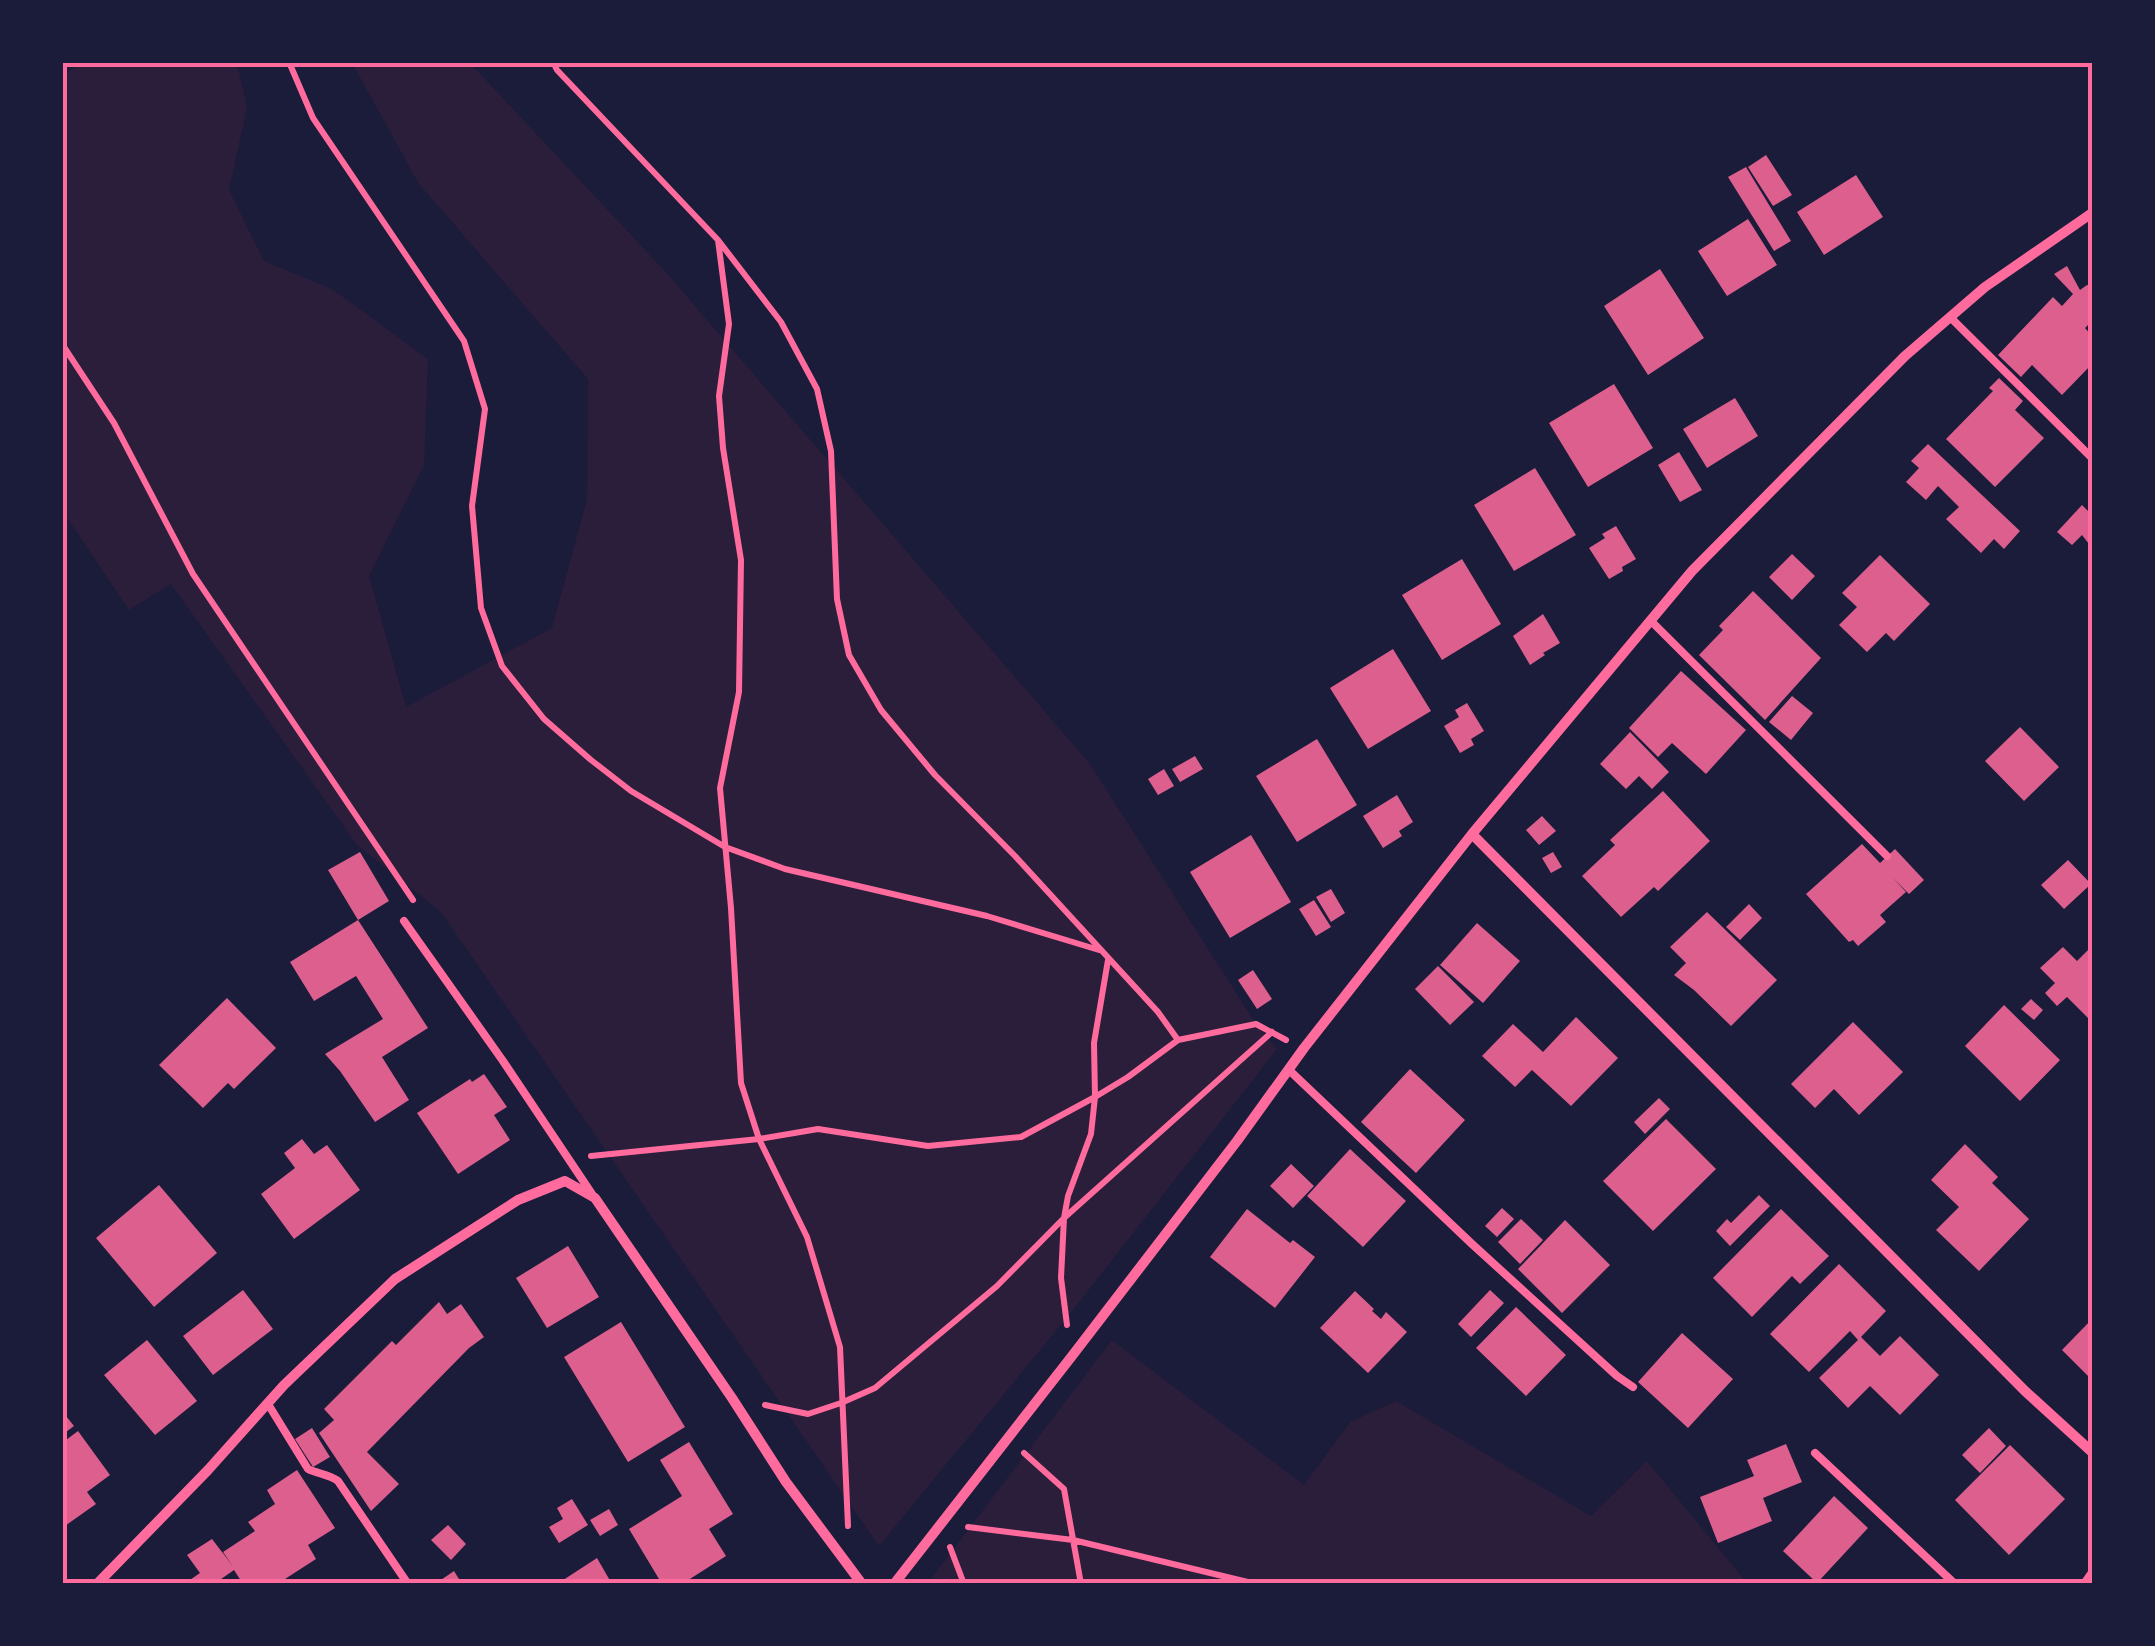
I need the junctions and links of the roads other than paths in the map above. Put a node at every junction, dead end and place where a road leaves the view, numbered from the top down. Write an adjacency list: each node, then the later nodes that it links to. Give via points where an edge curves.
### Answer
1 (2092, 213): 2 (street)
2 (1950, 317): 3 (lane); 4 (street, via 1810,451)
3 (2092, 458)
4 (1651, 621): 5 (street); 6 (lane)
5 (1472, 834): 8 (street); 12 (street)
6 (1887, 856)
7 (404, 921): 9 (lane)
8 (1289, 1070): 10 (lane); 18 (street)
9 (594, 1198): 11 (street, via 565,1181 518,1200 394,1280); 17 (street)
10 (1633, 1387)
11 (268, 1404): 15 (street); 16 (lane, via 308,1468 338,1480)
12 (2092, 1452)
13 (1816, 1453): 19 (lane)
14 (2092, 1574): 20 (street)
15 (97, 1584)
16 (408, 1584)
17 (862, 1584)
18 (894, 1584)
19 (1954, 1584)
20 (2086, 1584)

